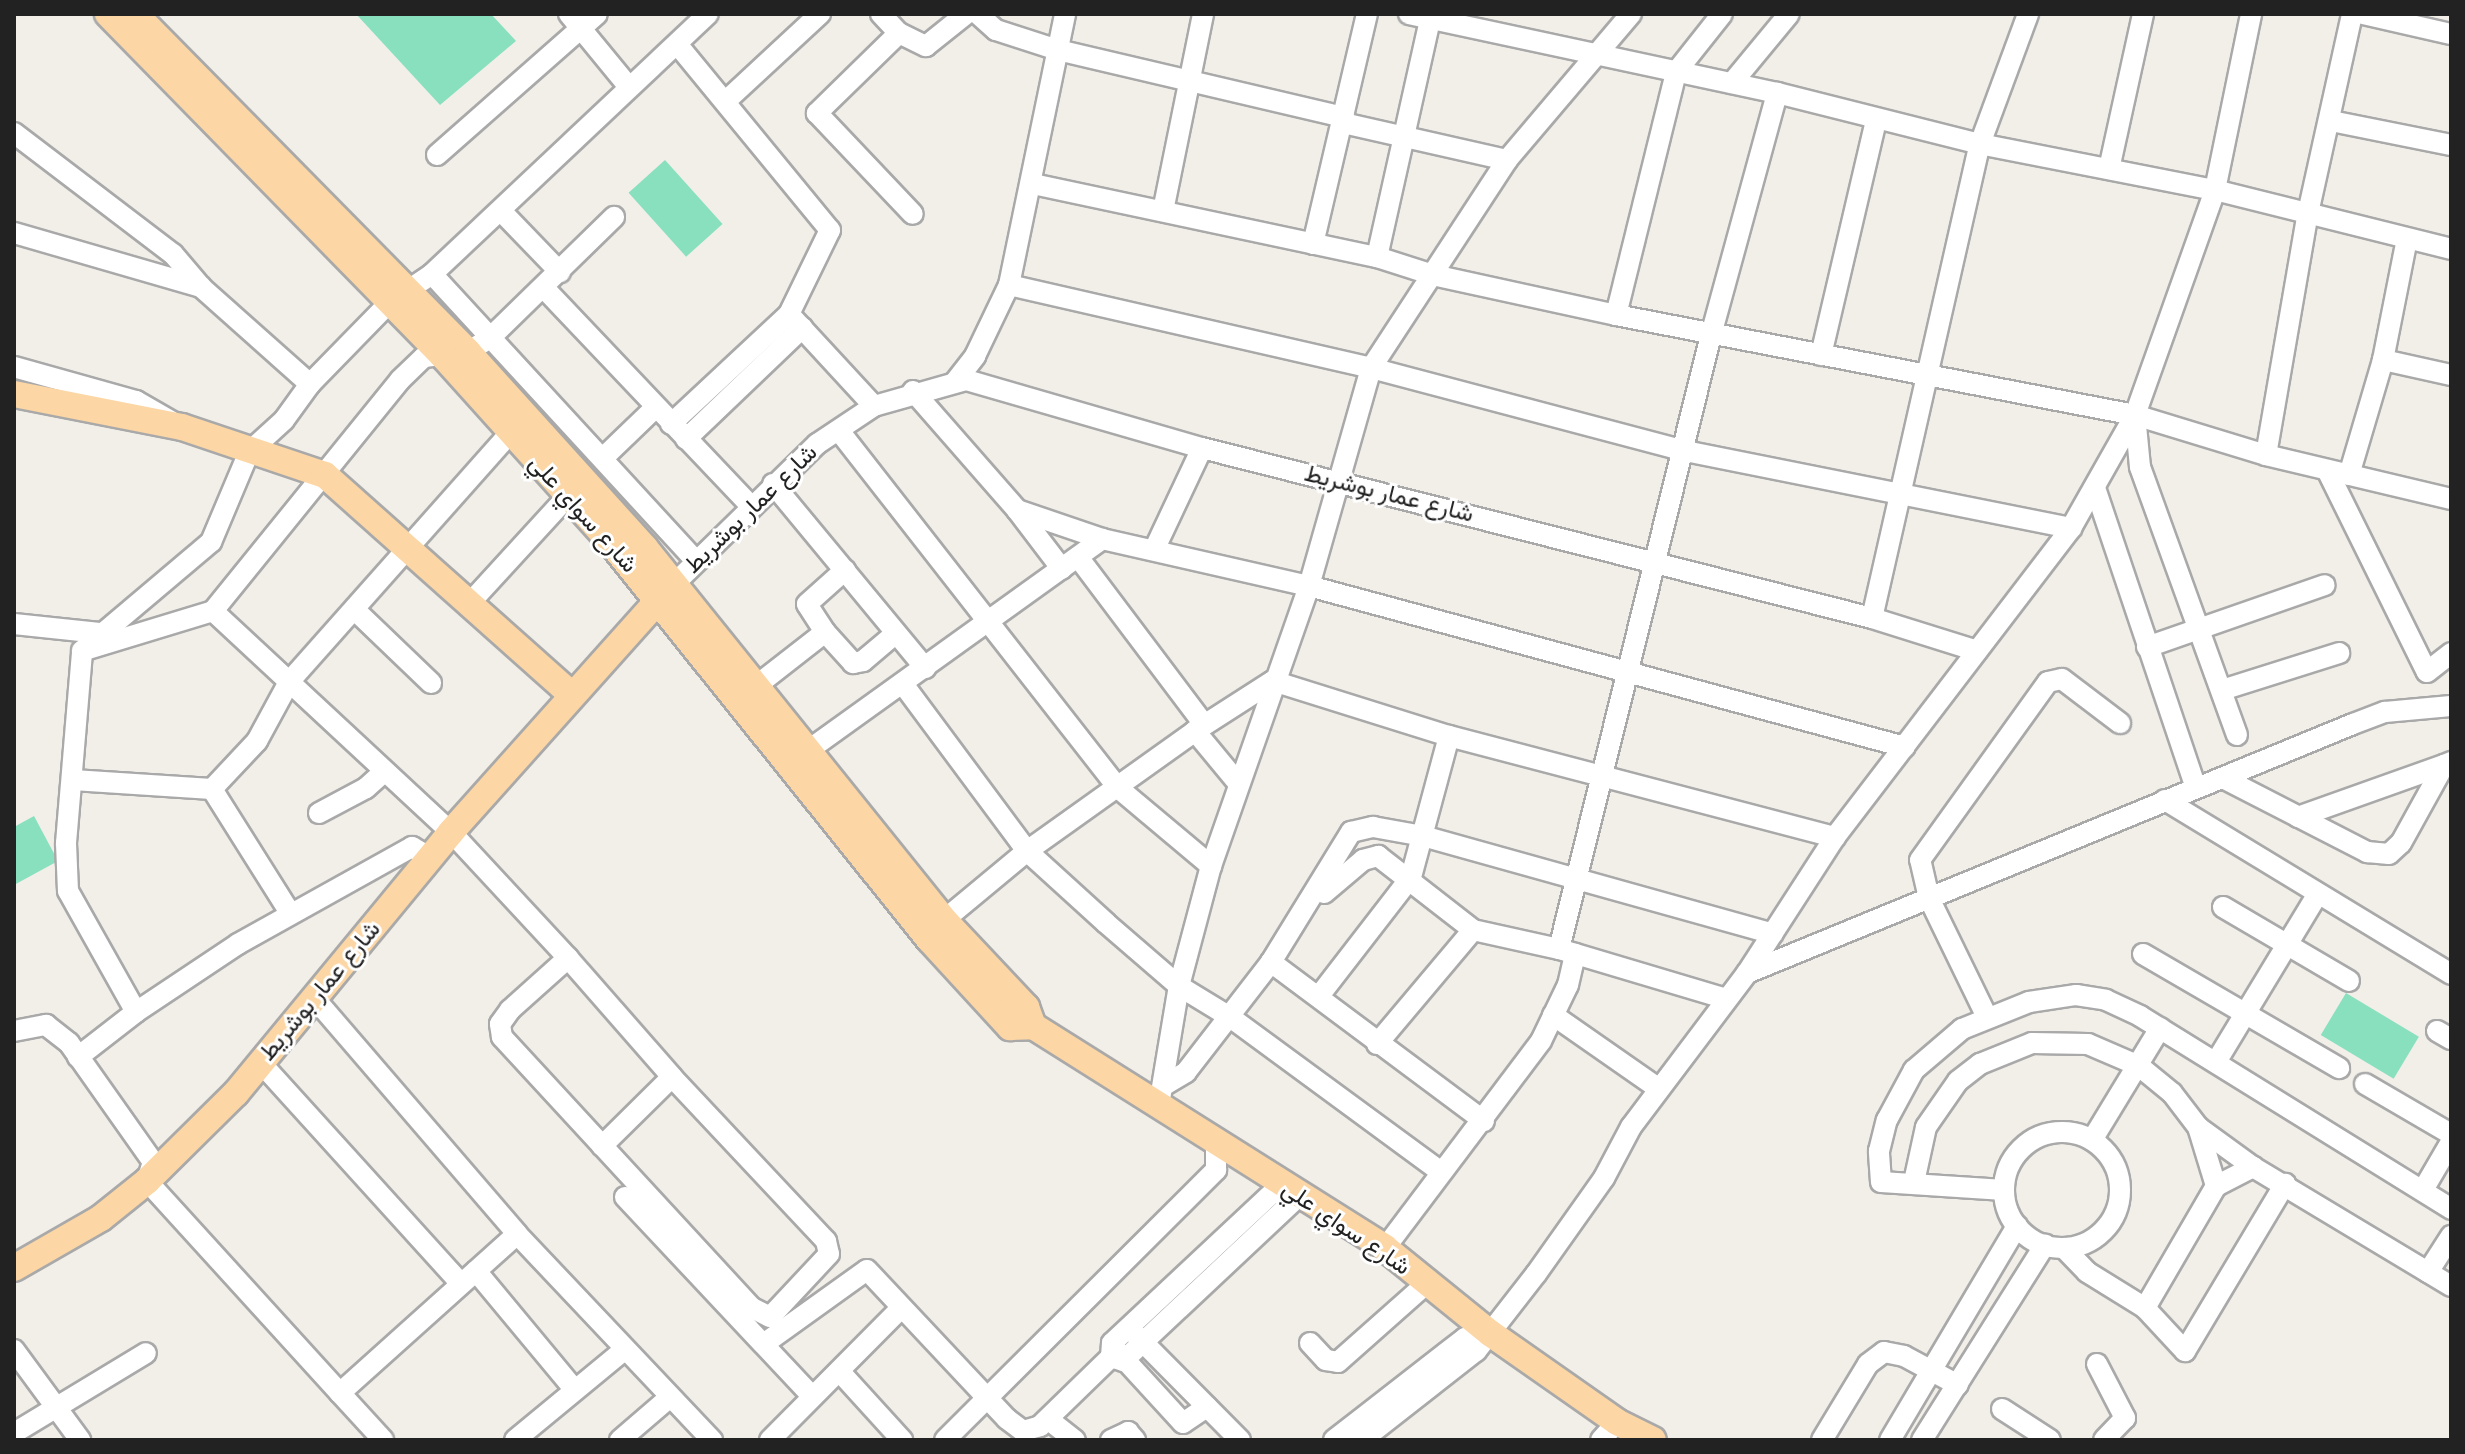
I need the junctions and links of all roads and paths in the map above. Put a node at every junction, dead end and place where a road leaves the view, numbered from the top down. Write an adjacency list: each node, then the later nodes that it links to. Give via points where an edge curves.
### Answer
1 (108, 14): 43 (main road, شارع سواي علي)
2 (135, 14): 43 (main road, شارع سواي علي)
3 (708, 14): 24 (street)
4 (820, 14): 32 (street)
5 (881, 14): 22 (street)
6 (966, 14): 22 (street, via 926,46)
7 (978, 14): 25 (street, via 996,30)
8 (1065, 14): 25 (street)
9 (1203, 14): 28 (street)
10 (1367, 14): 33 (street)
11 (1409, 14): 21 (street)
12 (1631, 14): 26 (street)
13 (1722, 14): 27 (street)
14 (1789, 14): 29 (street)
15 (2028, 14): 38 (street)
16 (2143, 14): 42 (street)
17 (2251, 14): 45 (street)
18 (2352, 14): 35 (street)
19 (2363, 14): 23 (street)
20 (582, 18): 30 (street); 40 (street)
21 (1430, 19): 26 (street); 37 (street)
22 (899, 33): 49 (street, via 817,113)
23 (2451, 34)
24 (677, 44): 30 (street); 32 (street)
25 (1058, 50): 28 (street); 44 (street)
26 (1598, 52): 27 (street); 41 (street)
27 (1676, 72): 29 (street); 63 (street)
28 (1190, 80): 33 (street); 47 (street)
29 (1732, 83): 31 (street)
30 (629, 87): 46 (street)
31 (1777, 93): 34 (street); 65 (street)
32 (727, 100): 64 (street, via 830,230)
33 (1344, 120): 37 (street); 53 (street)
34 (1876, 121): 38 (street); 68 (street)
35 (2331, 121): 39 (street); 48 (street)
36 (14, 133): 60 (street, via 173,254)
37 (1404, 137): 41 (street); 55 (street)
38 (1980, 144): 42 (street); 72 (street)
39 (2451, 145)
40 (437, 155)
41 (1507, 160): 58 (street)
42 (2109, 169): 45 (street)
43 (279, 176): 62 (main road, شارع سواي علي)
44 (1033, 184): 47 (street); 59 (street)
45 (2215, 190): 48 (street); 80 (street)
46 (501, 211): 56 (street); 57 (street)
47 (1163, 211): 53 (street)
48 (2308, 213): 52 (street); 88 (street)
49 (913, 214)
50 (614, 217): 56 (street)
51 (14, 233): 60 (street)
52 (2407, 239): 54 (street); 69 (street)
53 (1313, 244): 55 (street)
54 (2451, 249)
55 (1377, 257): 58 (street)
56 (560, 272): 61 (street)
57 (432, 274): 62 (street); 66 (street)
58 (1433, 275): 63 (street); 71 (street)
59 (1009, 285): 71 (street); 74 (street, via 975,356)
60 (201, 287): 75 (street)
61 (544, 288): 66 (street); 79 (street)
62 (398, 297): 67 (main road, شارع سواي علي); 75 (street)
63 (1616, 315): 65 (street)
64 (796, 321): 78 (street); 82 (street)
65 (1711, 335): 68 (street); 86 (street)
66 (491, 337): 67 (street); 89 (street)
67 (456, 354): 84 (main road, شارع سواي علي); 91 (street, via 424,357); 111 (main road, شارع سواي علي)
68 (1821, 355): 72 (street)
69 (2383, 360): 73 (street); 92 (street)
70 (14, 367): 81 (street, via 136,401)
71 (1371, 368): 86 (street); 93 (street)
72 (1931, 375): 80 (street); 96 (street)
73 (2451, 375)
74 (955, 382): 76 (street, شارع عمار بوشريط); 85 (street, شارع عمار بوشريط, via 966,380)
75 (310, 384): 87 (street, via 284,420)
76 (913, 391): 78 (street, شارع عمار بوشريط); 100 (street)
77 (14, 394): 81 (main road)
78 (874, 406): 83 (street, شارع عمار بوشريط)
79 (655, 408): 82 (street); 89 (street)
80 (2135, 415): 88 (street); 95 (street); 120 (street, via 2140,467)
81 (182, 427): 87 (main road)
82 (678, 432): 99 (street)
83 (840, 432): 94 (street, شارع عمار بوشريط, via 817,444); 116 (street)
84 (510, 433): 97 (main road, شارع سواي علي); 103 (street)
85 (1202, 448): 93 (street, شارع عمار بوشريط); 104 (street)
86 (1685, 451): 96 (street); 107 (street)
87 (249, 452): 91 (main road); 119 (street, via 211,542)
88 (2266, 455): 90 (street)
89 (604, 457): 105 (street)
90 (2327, 470): 92 (street); 129 (street)
91 (325, 475): 103 (main road); 113 (street)
92 (2349, 475): 98 (street)
93 (1340, 481): 107 (street, شارع عمار بوشريط); 110 (street)
94 (773, 484): 99 (street, شارع عمار بوشريط); 108 (street)
95 (2096, 491): 101 (street); 122 (street)
96 (1903, 494): 101 (street); 115 (street)
97 (567, 497): 111 (main road, شارع سواي علي); 112 (street)
98 (2451, 499)
99 (750, 505): 105 (street, شارع عمار بوشريط)
100 (1017, 510): 102 (street); 106 (street)
101 (2071, 528): 124 (street)
102 (1102, 539): 104 (street); 106 (street)
103 (408, 544): 112 (main road); 114 (street)
104 (1155, 548): 110 (street)
105 (695, 560): 111 (street, شارع عمار بوشريط)
106 (1070, 563): 116 (street); 139 (street)
107 (1656, 563): 115 (street, شارع عمار بوشريط); 128 (street)
108 (845, 570): 118 (street, via 807,604); 121 (street)
109 (2325, 585): 120 (street)
110 (1309, 586): 128 (street); 130 (street)
111 (666, 590): 134 (main road, شارع سواي علي); 136 (main road, شارع عمار بوشريط)
112 (468, 605): 136 (main road)
113 (213, 611): 123 (street); 131 (street)
114 (356, 611): 131 (street); 132 (street)
115 (1872, 618): 124 (street, شارع عمار بوشريط)
116 (990, 619): 127 (street); 151 (street)
117 (14, 624): 119 (street)
118 (825, 632): 121 (street, via 853,663 863,661); 134 (street)
119 (100, 633): 123 (street)
120 (2199, 633): 122 (street); 135 (street)
121 (895, 634): 127 (street)
122 (2147, 647): 150 (street)
123 (82, 651): 148 (street)
124 (1977, 651): 142 (street)
125 (2339, 653): 135 (street)
126 (2451, 653): 129 (street)
127 (925, 668): 133 (street)
128 (1629, 670): 142 (street); 146 (street)
129 (2427, 672): 137 (street)
130 (1273, 681): 139 (street); 141 (street); 149 (street)
131 (289, 682): 145 (street); 152 (street, via 257,741)
132 (431, 683)
133 (903, 684): 143 (street); 160 (street)
134 (749, 690): 143 (main road, شارع سواي علي); 191 (main road, شارع سواي علي, via 929,939 1010,1027)
135 (2222, 690): 140 (street)
136 (571, 694): 156 (main road, شارع عمار بوشريط)
137 (2444, 706): 147 (street, via 2385,712)
138 (2120, 723): 167 (street, via 2071,684 2048,682 1920,860)
139 (1199, 728): 149 (street); 151 (street)
140 (2237, 735)
141 (1449, 736): 146 (street); 158 (street)
142 (1905, 747): 159 (street)
143 (810, 749): 171 (main road, شارع سواي علي)
144 (2448, 764): 155 (street); 155 (street, via 2401,843 2389,854 2367,852)
145 (385, 771): 154 (street, via 366,788); 156 (street)
146 (1600, 777): 159 (street); 165 (street)
147 (2225, 779): 150 (street); 155 (street)
148 (73, 780): 152 (street); 186 (street, via 68,891)
149 (1238, 783): 163 (street)
150 (2195, 785): 153 (street)
151 (1117, 787): 160 (street); 163 (street)
152 (212, 789): 169 (street)
153 (2165, 800): 166 (street); 167 (street)
154 (319, 813)
155 (2298, 817)
156 (451, 832): 162 (main road, شارع عمار بوشريط); 177 (street)
157 (1351, 832): 158 (street, via 1373,827); 161 (street); 170 (street)
158 (1423, 836): 164 (street); 165 (street)
159 (1835, 837): 173 (street)
160 (1027, 851): 171 (street); 182 (street)
161 (1369, 857): 164 (street, via 1378,856); 170 (street, via 1335,882)
162 (431, 858): 169 (street, via 412,847); 185 (main road, شارع عمار بوشريط)
163 (1211, 866): 182 (street)
164 (1411, 877): 172 (street); 183 (street)
165 (1577, 879): 173 (street); 175 (street)
166 (2317, 895): 174 (street); 180 (street)
167 (1929, 898): 179 (street); 190 (street)
168 (2223, 907): 174 (street)
169 (290, 913): 186 (street)
170 (1300, 919): 178 (street)
171 (944, 920): 191 (main road, شارع سواي علي, via 1026,1007)
172 (1473, 930): 175 (street); 194 (street)
173 (1773, 934): 179 (street)
174 (2287, 943): 181 (street); 187 (street)
175 (1567, 951): 184 (street); 188 (street, via 1568,985)
176 (2143, 954): 187 (street)
177 (568, 958): 200 (street); 210 (street, via 510,1010 500,1031)
178 (1271, 962): 183 (street); 189 (street)
179 (1747, 973): 184 (street)
180 (2451, 974)
181 (2349, 981)
182 (1179, 986): 189 (street); 203 (street)
183 (1319, 996): 194 (street)
184 (1727, 999): 202 (street)
185 (316, 1000): 196 (main road, شارع عمار بوشريط); 223 (street)
186 (136, 1012): 195 (street)
187 (2245, 1014): 197 (street); 199 (street)
188 (1553, 1015): 202 (street); 204 (street, via 1541,1041)
189 (1230, 1017): 203 (street); 212 (street)
190 (1987, 1017): 192 (street, via 2029,1002 2076,995 2106,1000); 214 (street, via 1937,1047 1897,1093 1879,1151 1881,1182)
191 (1033, 1026): 203 (main road, شارع سواي علي)
192 (2160, 1028): 197 (street); 198 (street)
193 (14, 1031): 195 (street, via 46,1025 58,1031)
194 (1377, 1044): 204 (street)
195 (78, 1057): 213 (street, via 153,1162)
196 (260, 1062): 213 (main road, شارع عمار بوشريط); 229 (street)
197 (2216, 1062): 219 (street)
198 (2139, 1066): 205 (street, via 2172,1093); 207 (street); 214 (street, via 2115,1052 2060,1041 2032,1043 1980,1064 1958,1081 1926,1127)
199 (2339, 1068)
200 (672, 1077): 210 (street); 210 (street, via 826,1241 829,1254 775,1313 760,1316)
201 (2365, 1084): 206 (street)
202 (1659, 1089): 235 (street, via 1604,1178)
203 (1161, 1095): 208 (main road, شارع سواي علي)
204 (1484, 1121): 212 (street)
205 (2198, 1127): 211 (street); 216 (street)
206 (2451, 1134)
207 (2092, 1140): 218 (street, via 2059,1132 2042,1135 2014,1157); 225 (street, via 2116,1168 2118,1204 2098,1235)
208 (1216, 1142): 217 (main road, شارع سواي علي); 249 (street, via 1216,1170)
209 (2451, 1142): 219 (street)
210 (602, 1146)
211 (2253, 1167): 215 (street); 216 (street)
212 (1440, 1171): 226 (street)
213 (147, 1181): 227 (main road, شارع عمار بوشريط, via 101,1218); 248 (street)
214 (1914, 1182): 218 (street)
215 (2285, 1184): 228 (street); 232 (street, via 2185,1351)
216 (2216, 1186): 232 (street)
217 (1291, 1190): 226 (main road, شارع سواي علي); 234 (street); 237 (street)
218 (2004, 1190): 222 (street)
219 (2423, 1190): 221 (street)
220 (625, 1197): 236 (street)
221 (2451, 1209)
222 (2017, 1226): 225 (street); 245 (street)
223 (517, 1234): 229 (street); 240 (street)
224 (2451, 1236): 228 (street)
225 (2054, 1246): 232 (street); 246 (street)
226 (1385, 1248): 230 (main road, شارع سواي علي)
227 (14, 1268)
228 (2428, 1272): 231 (street)
229 (468, 1277): 247 (street); 248 (street)
230 (1426, 1284): 235 (main road, شارع سواي علي); 238 (street, via 1338,1362 1326,1360)
231 (2451, 1286)
232 (2145, 1308)
233 (900, 1309): 236 (street, via 867,1270); 244 (street); 249 (street)
234 (1128, 1327): 237 (street); 242 (street)
235 (1490, 1333): 256 (main road, شارع سواي علي); 257 (street); 271 (street, via 1465,1338)
236 (765, 1343): 250 (street)
237 (1143, 1343): 242 (street); 253 (street)
238 (1310, 1343)
239 (14, 1350): 252 (street)
240 (624, 1350): 247 (street); 251 (street)
241 (146, 1353): 252 (street)
242 (1115, 1354): 253 (street, via 1183,1423); 255 (street)
243 (2097, 1364): 278 (street, via 2125,1418)
244 (841, 1373): 250 (street); 265 (street)
245 (1930, 1373): 246 (street); 274 (street, via 1904,1356 1884,1352 1868,1364); 275 (street)
246 (1958, 1385): 276 (street)
247 (574, 1389): 262 (street)
248 (340, 1393): 261 (street)
249 (988, 1395): 255 (street, via 1023,1431); 266 (street)
250 (812, 1396): 264 (street)
251 (669, 1398): 259 (street); 263 (street)
252 (60, 1406): 258 (street); 260 (street)
253 (1207, 1407): 270 (street)
254 (2002, 1409): 277 (street)
255 (1049, 1420): 267 (street)
256 (1609, 1431): 273 (main road, شارع سواي علي)
257 (1388, 1432): 272 (street)
258 (14, 1433)
259 (623, 1439)
260 (80, 1440)
261 (383, 1440)
262 (515, 1440)
263 (712, 1440)
264 (770, 1440)
265 (902, 1440)
266 (945, 1440)
267 (1075, 1440)
268 (1111, 1440): 269 (street, via 1128,1432)
269 (1135, 1440)
270 (1240, 1440)
271 (1334, 1440)
272 (1362, 1440)
273 (1653, 1440)
274 (1822, 1440)
275 (1890, 1440)
276 (1922, 1440)
277 (2050, 1440)
278 (2104, 1440)

